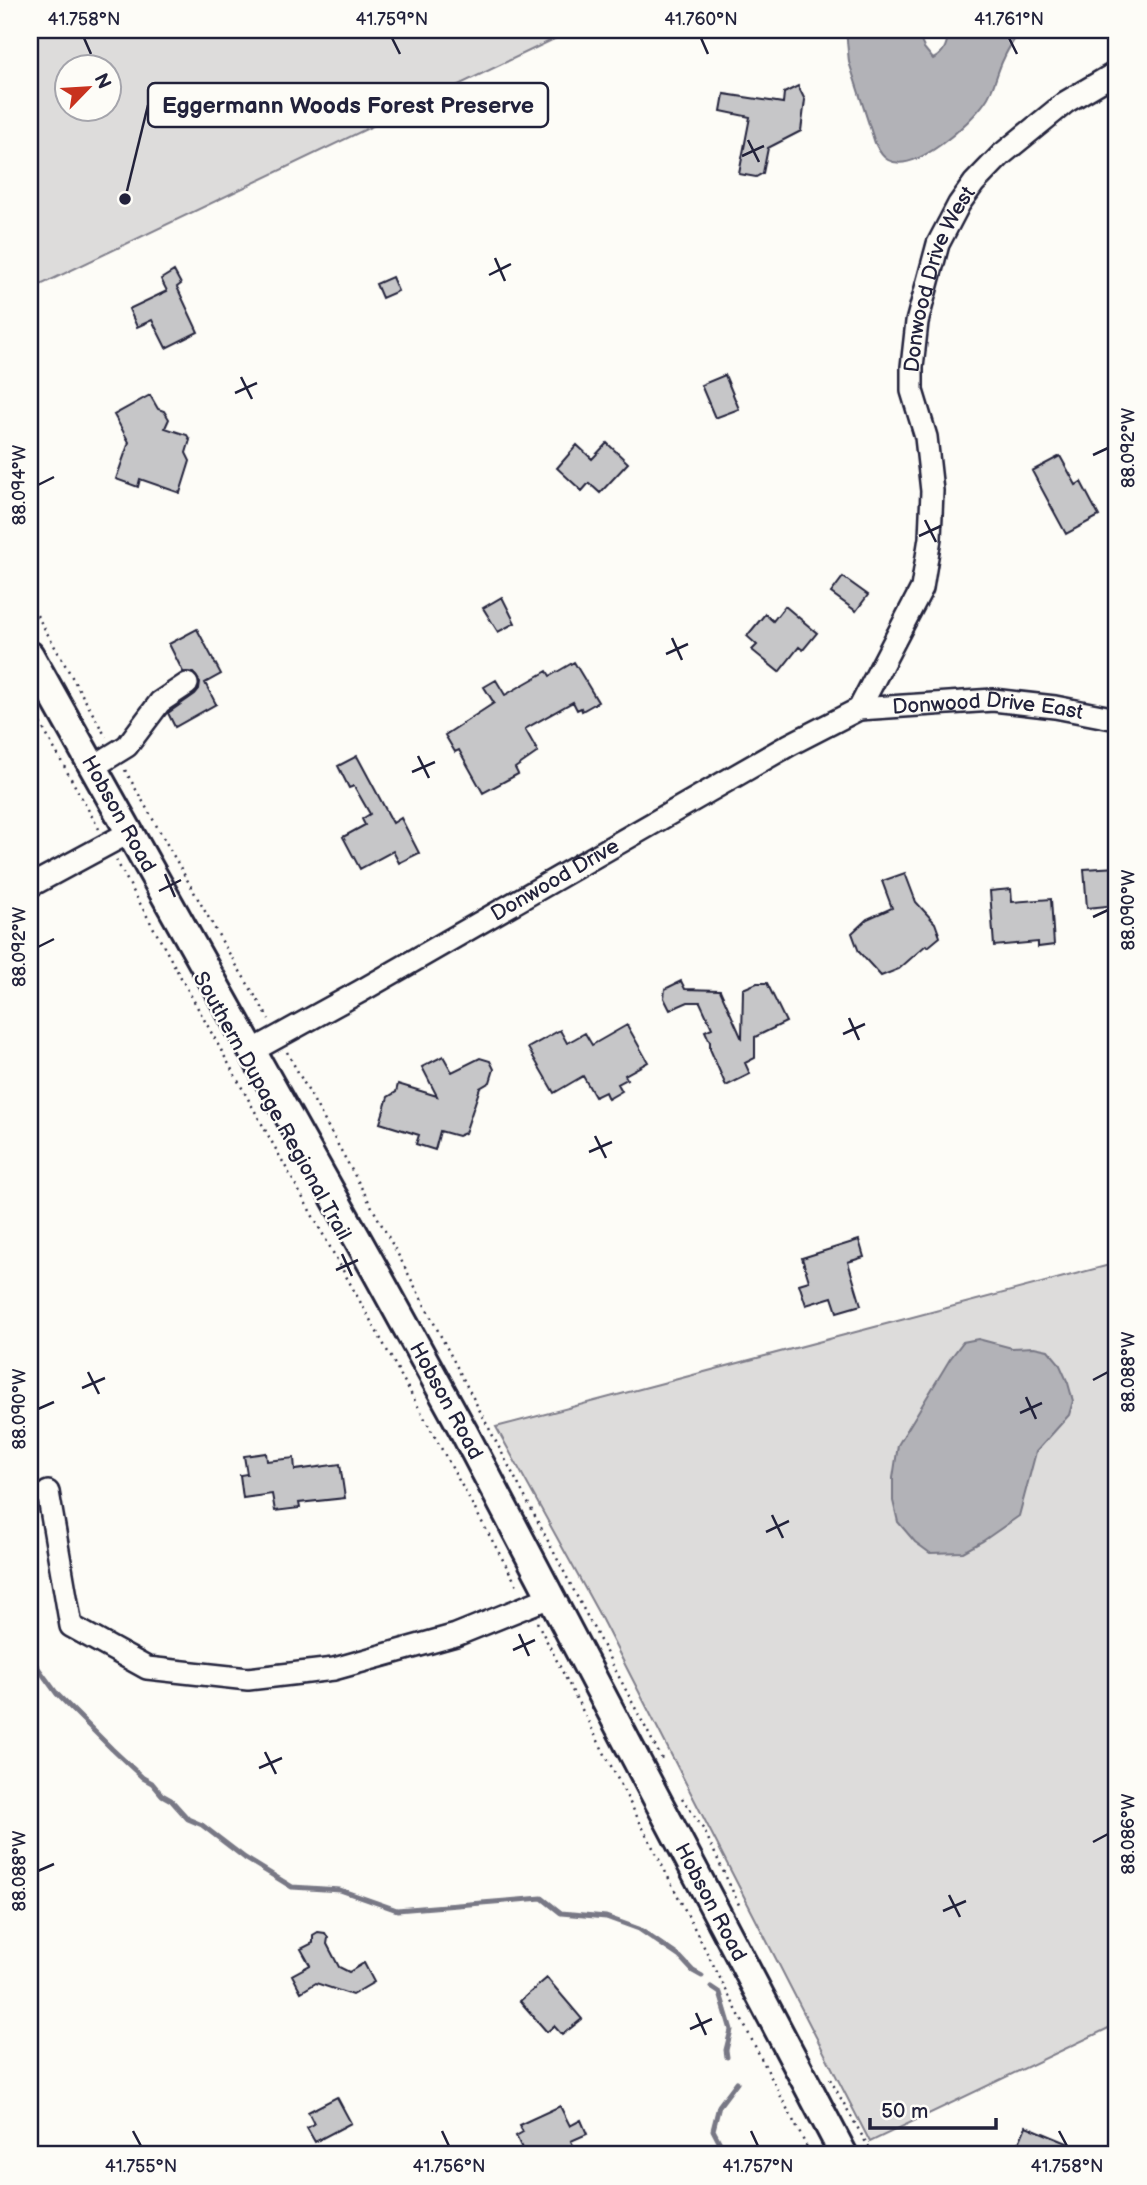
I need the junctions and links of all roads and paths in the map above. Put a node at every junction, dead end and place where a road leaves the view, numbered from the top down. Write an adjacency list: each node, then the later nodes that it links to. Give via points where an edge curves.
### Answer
1 (1117, 72): 6 (street, Donwood Drive West, via 1066,102 1001,155 959,204 938,244 917,322 912,368 912,391 926,438 932,491 922,588)
2 (30, 603): 8 (path)
3 (30, 655): 9 (main road, Hobson Road)
4 (187, 684): 8 (street, via 160,702)
5 (30, 705): 10 (path, Southern Dupage Regional Trail)
6 (859, 709): 7 (street, Donwood Drive East, via 993,700); 13 (street, Donwood Drive)
7 (1117, 719)
8 (116, 755): 9 (street); 12 (path)
9 (93, 767): 10 (main road, Hobson Road)
10 (119, 839): 11 (street); 13 (main road, Hobson Road); 15 (path, Southern Dupage Regional Trail, via 345,1269)
11 (30, 886)
12 (271, 1023)
13 (252, 1051): 15 (main road, Hobson Road, via 426,1364)
14 (48, 1492): 15 (street, via 71,1626 147,1668 248,1679 334,1669 456,1635)
15 (536, 1604): 16 (path, Southern Dupage Regional Trail); 17 (main road, Hobson Road)
16 (811, 2155)
17 (844, 2155)

